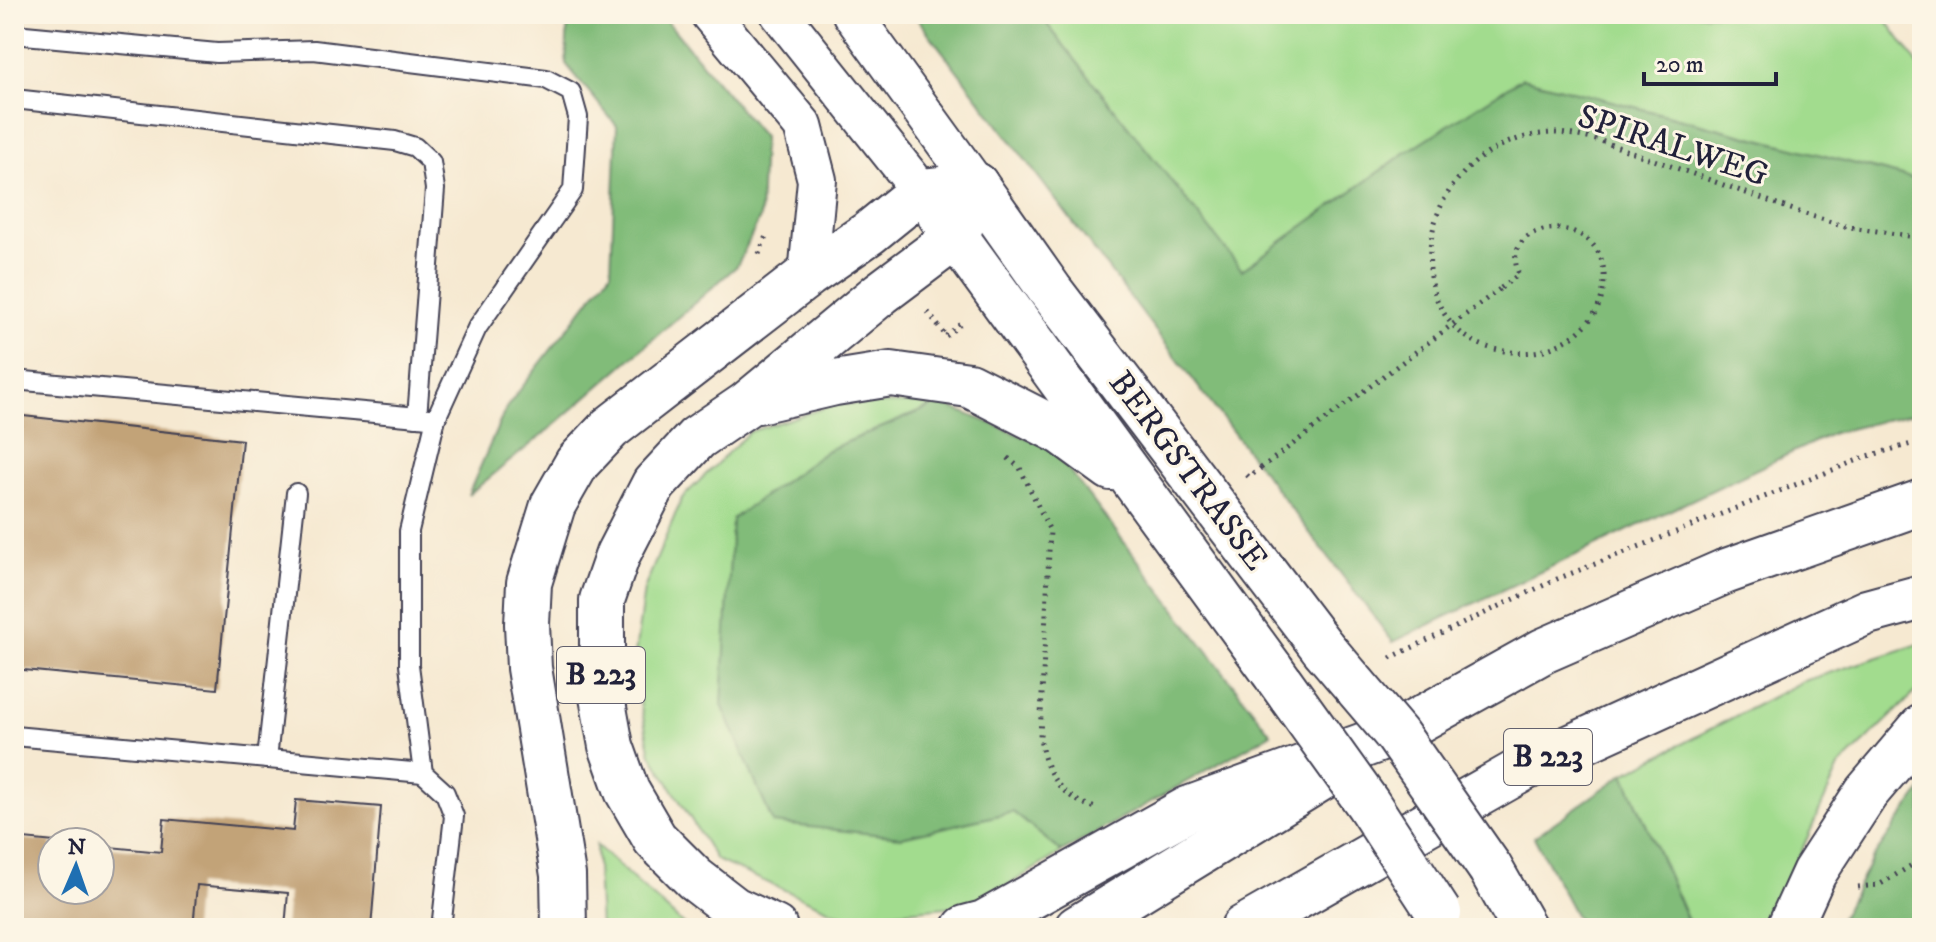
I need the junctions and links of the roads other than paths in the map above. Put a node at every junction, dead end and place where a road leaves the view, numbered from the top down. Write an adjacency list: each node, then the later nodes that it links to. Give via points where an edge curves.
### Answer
1 (710, 14): 9 (street, via 803,126 817,180)
2 (780, 14): 7 (street, BERGSTRASSE)
3 (852, 14): 6 (street, BERGSTRASSE)
4 (14, 34): 13 (lane, via 217,53 314,50 546,79 571,92 578,117 573,190 477,328)
5 (14, 99): 12 (lane, via 415,147 431,162 435,189)
6 (976, 185): 7 (main road); 8 (main road); 30 (main road, BERGSTRASSE, bridge, via 1323,648 1397,735 1490,868)
7 (921, 191): 8 (main road, BERGSTRASSE / B 223); 9 (main road)
8 (957, 236): 11 (main road); 15 (main road, BERGSTRASSE / B 223)
9 (808, 275): 25 (main road, via 610,428 577,463 553,505 529,583 527,624 529,668 563,875)
10 (14, 380): 12 (lane)
11 (747, 404): 15 (main road, B 223, via 891,374 969,385 1063,433); 26 (main road, B 223, via 697,438 654,484 618,554 602,600 602,697 627,791 655,839 734,909)
12 (417, 417): 13 (lane)
13 (436, 418): 22 (lane, via 409,531 409,665)
14 (296, 493): 21 (lane)
15 (1145, 494): 23 (main road, BERGSTRASSE / B 223, bridge, via 1368,804)
16 (1922, 502): 19 (main road, B 223, via 1724,572 1557,645)
17 (1922, 597): 29 (main road, B 223, via 1867,612 1523,769)
18 (1922, 727): 31 (main road, via 1857,806 1814,873)
19 (1392, 735): 27 (main road, B 223, via 1188,809 984,923); 28 (main road)
20 (14, 736): 21 (lane)
21 (267, 759): 22 (lane)
22 (423, 773): 24 (lane, via 445,793 454,816)
23 (1443, 920)
24 (441, 928)
25 (564, 928)
26 (775, 928)
27 (965, 928)
28 (1077, 928)
29 (1243, 928)
30 (1524, 928)
31 (1789, 928)

